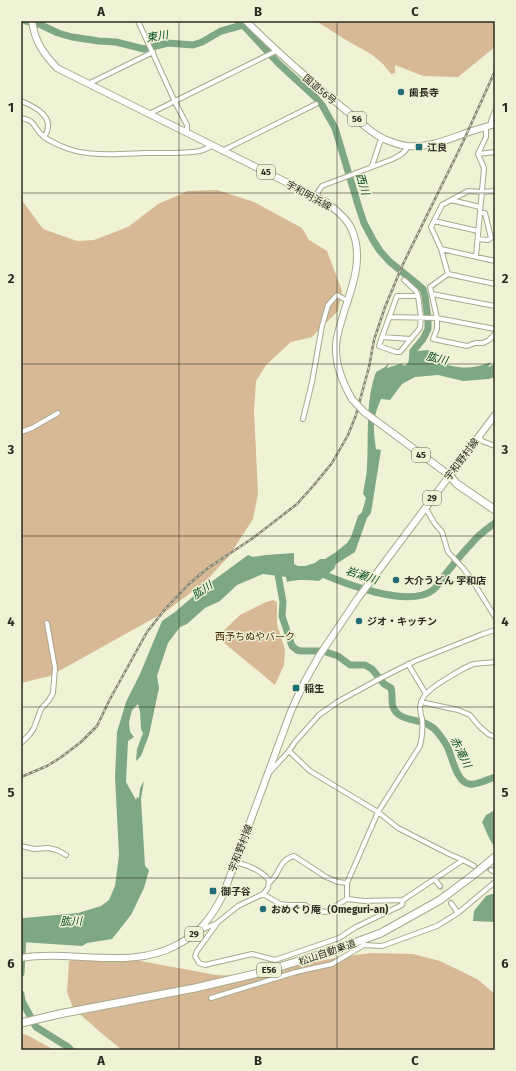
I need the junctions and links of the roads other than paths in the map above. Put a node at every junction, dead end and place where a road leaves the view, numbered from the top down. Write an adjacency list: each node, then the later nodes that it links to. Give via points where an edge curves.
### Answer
1 (138, 21): 4 (street)
2 (246, 21): 5 (main road, 国道56号 / 56)
3 (32, 24): 6 (main road, 宇和明浜線 / 45, via 36,40 57,68)
4 (151, 49): 6 (street); 8 (street)
5 (274, 52): 8 (street); 16 (main road, 国道56号 / 56)
6 (88, 84): 11 (main road, 宇和明浜線 / 45)
7 (21, 101): 15 (street, via 31,105 48,121)
8 (175, 102): 11 (street); 14 (street, via 187,125)
9 (316, 104): 19 (street)
10 (495, 111): 13 (street)
11 (148, 114): 14 (main road, 宇和明浜線 / 45)
12 (21, 118): 15 (street, via 34,123)
13 (491, 125): 18 (main road, 国道56号 / 56, via 436,143); 21 (street)
14 (187, 133): 17 (main road, 宇和明浜線 / 45)
15 (44, 137): 17 (street, via 71,150 94,154 175,153 202,151)
16 (383, 139): 18 (main road, 国道56号 / 56); 22 (street)
17 (211, 146): 19 (main road, 宇和明浜線 / 45)
18 (408, 146): 22 (street, via 403,154)
19 (222, 151): 25 (main road, 宇和明浜線 / 45)
20 (495, 152): 21 (street)
21 (478, 154): 24 (street, via 484,168)
22 (372, 166): 25 (street, via 322,186)
23 (495, 190): 24 (street)
24 (482, 192): 26 (street, via 468,191); 27 (street)
25 (317, 198): 40 (main road, 宇和明浜線 / 45, via 338,212 350,226 355,241 356,271)
26 (451, 200): 27 (street); 29 (street, via 442,205)
27 (480, 206): 28 (street)
28 (480, 213): 30 (street); 31 (street, via 485,213 491,238)
29 (434, 221): 30 (street); 32 (street, via 431,227)
30 (478, 231): 31 (street)
31 (478, 239): 33 (street)
32 (441, 249): 33 (street); 35 (street)
33 (476, 256): 34 (street)
34 (495, 260)
35 (448, 274): 37 (street); 38 (street, via 430,287)
36 (404, 280): 39 (street)
37 (495, 284)
38 (432, 294): 41 (street); 44 (street)
39 (418, 296): 42 (street, via 397,296); 43 (street)
40 (348, 301): 51 (street, via 337,295 328,305); 55 (main road, 宇和明浜線 / 45, bridge, via 338,332 336,356 344,385 352,399 364,412)
41 (495, 306)
42 (389, 317): 43 (street); 47 (street)
43 (423, 317): 44 (street); 48 (street, via 420,328)
44 (437, 318): 45 (street); 46 (street, via 433,339 467,346 475,342 483,343)
45 (495, 329)
46 (495, 334)
47 (382, 337): 48 (street); 48 (street, via 379,346 396,352 400,352)
48 (412, 339)
49 (58, 413): 52 (street)
50 (495, 415): 53 (main road, 宇和野村線 / 29)
51 (303, 419)
52 (21, 432)
53 (478, 437): 54 (street); 55 (main road, 宇和野村線 / 29)
54 (495, 446)
55 (449, 475): 56 (main road, 宇和野村線 / 29); 57 (highway)
56 (425, 507): 58 (street, via 442,532 448,552 472,580); 68 (main road, 宇和野村線 / 29, via 319,656 291,711)
57 (494, 508)
58 (495, 617)
59 (48, 623): 66 (street, via 55,668 53,693 42,709 34,728)
60 (495, 630): 62 (street)
61 (495, 662): 63 (street, via 472,665 447,678)
62 (408, 664): 63 (street); 67 (street, via 339,701 319,716)
63 (426, 694): 64 (street)
64 (422, 702): 65 (street, via 470,715 483,730); 69 (street, via 420,746)
65 (495, 737)
66 (21, 742)
67 (289, 751): 68 (street); 69 (street, via 310,771)
68 (268, 773): 74 (main road, 宇和野村線 / 29)
69 (378, 812): 73 (street, via 398,828); 79 (street)
70 (21, 846): 71 (street, via 34,849 48,848)
71 (66, 855)
72 (494, 857): 90 (highway, 松山自動車道 / E56, via 440,900 381,933 335,950 259,973 195,988)
73 (462, 860): 75 (street); 76 (street)
74 (235, 862): 78 (street, via 263,874); 87 (main road, 宇和野村線 / 29, via 216,909)
75 (474, 866)
76 (434, 879): 80 (street); 83 (street)
77 (495, 882): 85 (street)
78 (269, 883): 79 (street, via 282,864 294,856 326,877); 81 (street)
79 (347, 883): 82 (street)
80 (440, 886)
81 (263, 894): 82 (street, via 280,904 305,904 313,910 326,912); 86 (street, via 238,906)
82 (347, 899): 83 (street)
83 (403, 900): 86 (street, via 402,905 339,938 275,960 252,954 205,965 199,963 195,956 197,950)
84 (451, 903): 85 (street)
85 (458, 913): 89 (street, via 437,926 382,946 364,945 332,964 296,972)
86 (217, 923): 87 (street)
87 (197, 932): 88 (main road, 宇和野村線 / 29, via 169,950 138,958 46,955)
88 (21, 958)
89 (211, 998)
90 (21, 1023)

